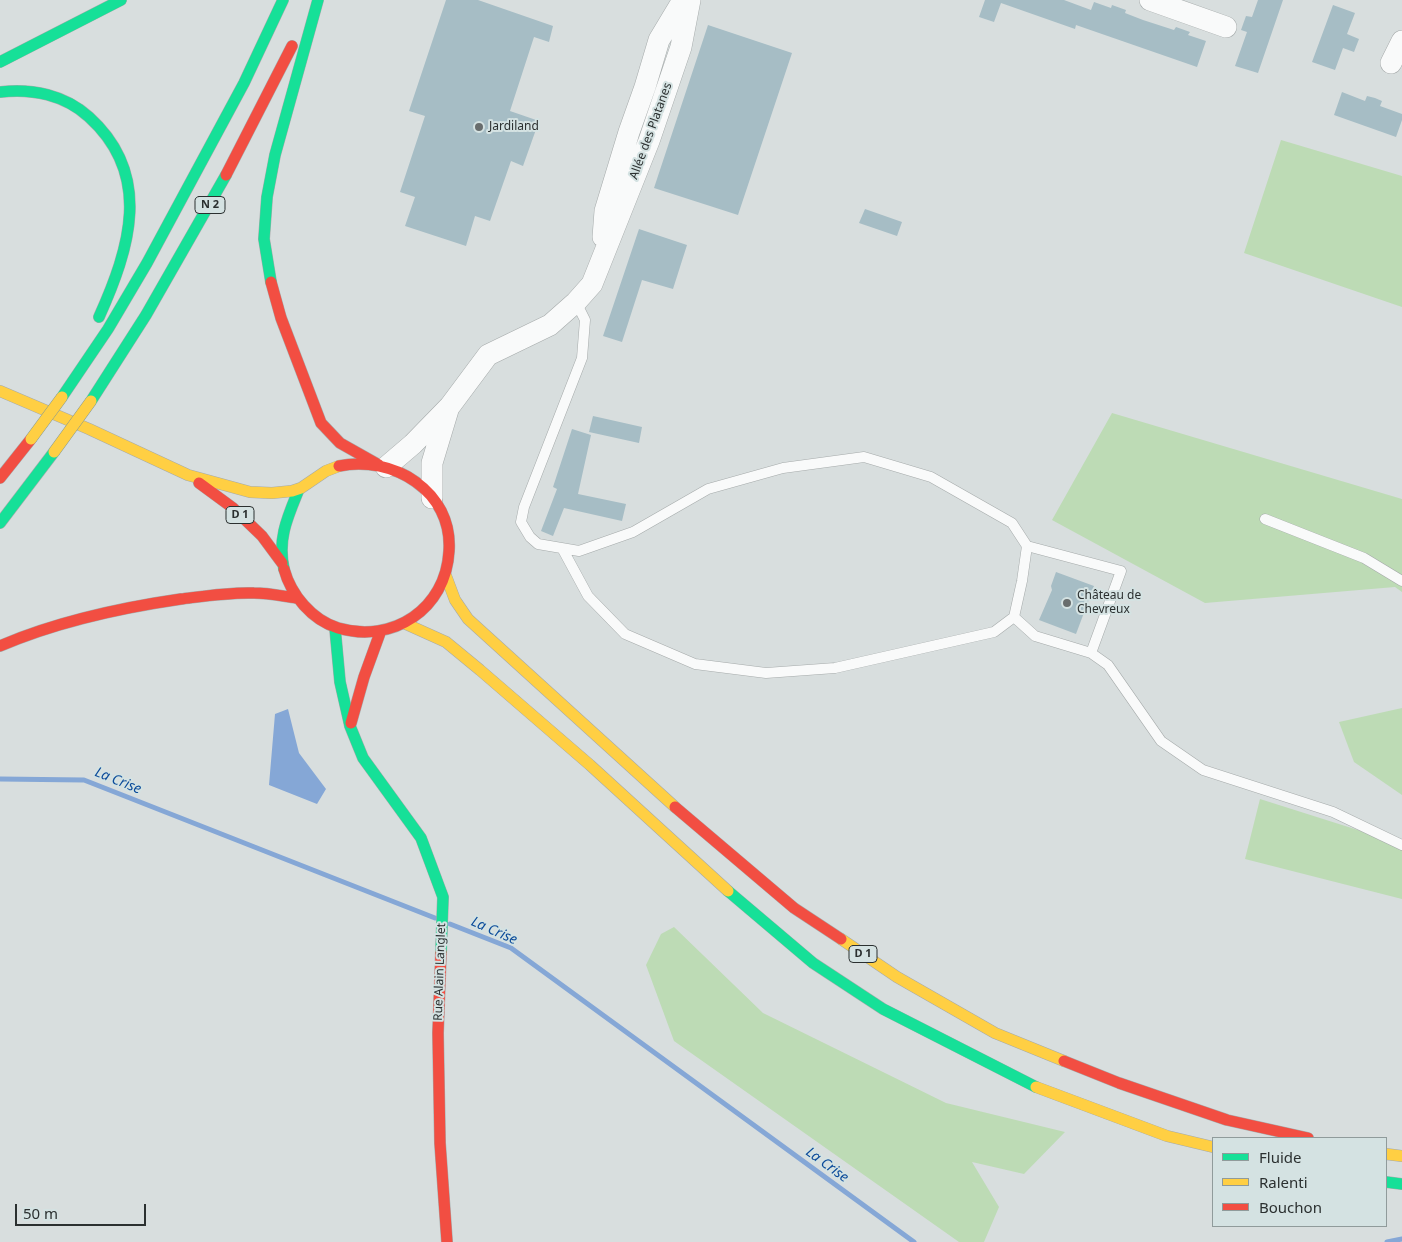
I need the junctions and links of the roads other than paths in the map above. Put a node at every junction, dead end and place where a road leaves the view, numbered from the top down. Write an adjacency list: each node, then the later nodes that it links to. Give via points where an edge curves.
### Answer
1 (121, 0): 10 (main road)
2 (283, 0): 16 (main road, N 2, via 244,83 147,263)
3 (313, 0): 24 (main road, N 2, bridge, via 271,89 158,298 91,401)
4 (318, 0): 18 (main road, via 270,174 265,216 266,258 281,318 321,422 345,448)
5 (683, 0): 13 (street, Allée des Platanes, via 659,40 629,132 605,211)
6 (690, 0): 13 (street, Allée des Platanes, via 681,47 649,141)
7 (1150, 0): 8 (street)
8 (1226, 27)
9 (1402, 41): 11 (street)
10 (0, 62)
11 (1391, 63)
12 (0, 92): 16 (main road, via 49,95 80,109 94,120 114,145 128,178 127,234 116,272 101,314)
13 (602, 259): 14 (street, Allée des Platanes, via 592,284)
14 (576, 302): 17 (street, Allée des Platanes, via 550,324 488,355); 26 (lane, via 585,320 582,358 521,522 538,544)
15 (0, 391): 19 (main road, D 1)
16 (62, 397): 20 (main road, N 2, bridge)
17 (450, 406): 18 (street, Allée des Platanes, via 414,444); 22 (street, Allée des Platanes, via 432,463)
18 (383, 466): 21 (main road, via 354,464 337,467); 22 (main road, via 412,478)
19 (190, 476): 21 (main road, D 1, via 262,493); 27 (main road, D 1, via 262,536)
20 (0, 478)
21 (299, 489): 27 (main road, via 282,538)
22 (432, 498): 28 (main road, via 446,522 450,549)
23 (1265, 520): 29 (lane, via 1364,558)
24 (0, 523)
25 (1027, 546): 26 (lane, via 1012,523 931,477 864,457 783,468 708,489 633,532 580,551); 31 (lane); 36 (lane, via 1121,571)
26 (562, 548): 31 (lane, via 588,596 625,634 695,664 766,673 835,668 994,632)
27 (282, 563): 30 (main road)
28 (446, 576): 32 (main road, via 437,595 423,612); 39 (main road, D 1, via 455,600 468,619 658,792 794,908 897,977 995,1033 1118,1083 1227,1120)
29 (1402, 580)
30 (296, 598): 33 (main road, via 313,616); 35 (main road, via 254,593 146,604 46,628)
31 (1014, 617): 36 (lane, via 1035,636)
32 (406, 624): 34 (main road); 40 (main road, via 446,642 590,765 709,875 814,963 875,1004 1030,1085 1168,1136)
33 (334, 628): 34 (main road, via 357,634); 37 (main road, Rue Alain Langlet, via 340,682)
34 (380, 633): 37 (main road)
35 (0, 646)
36 (1091, 654): 38 (lane, via 1108,665 1162,741 1203,770 1333,812)
37 (350, 726): 45 (main road, Rue Alain Langlet, via 363,758 421,838 443,897 438,1033 440,1143)
38 (1402, 845)
39 (1304, 1137)
40 (1212, 1147)
41 (1387, 1154): 42 (main road)
42 (1402, 1156)
43 (1387, 1182): 44 (main road)
44 (1402, 1184)
45 (447, 1242)

